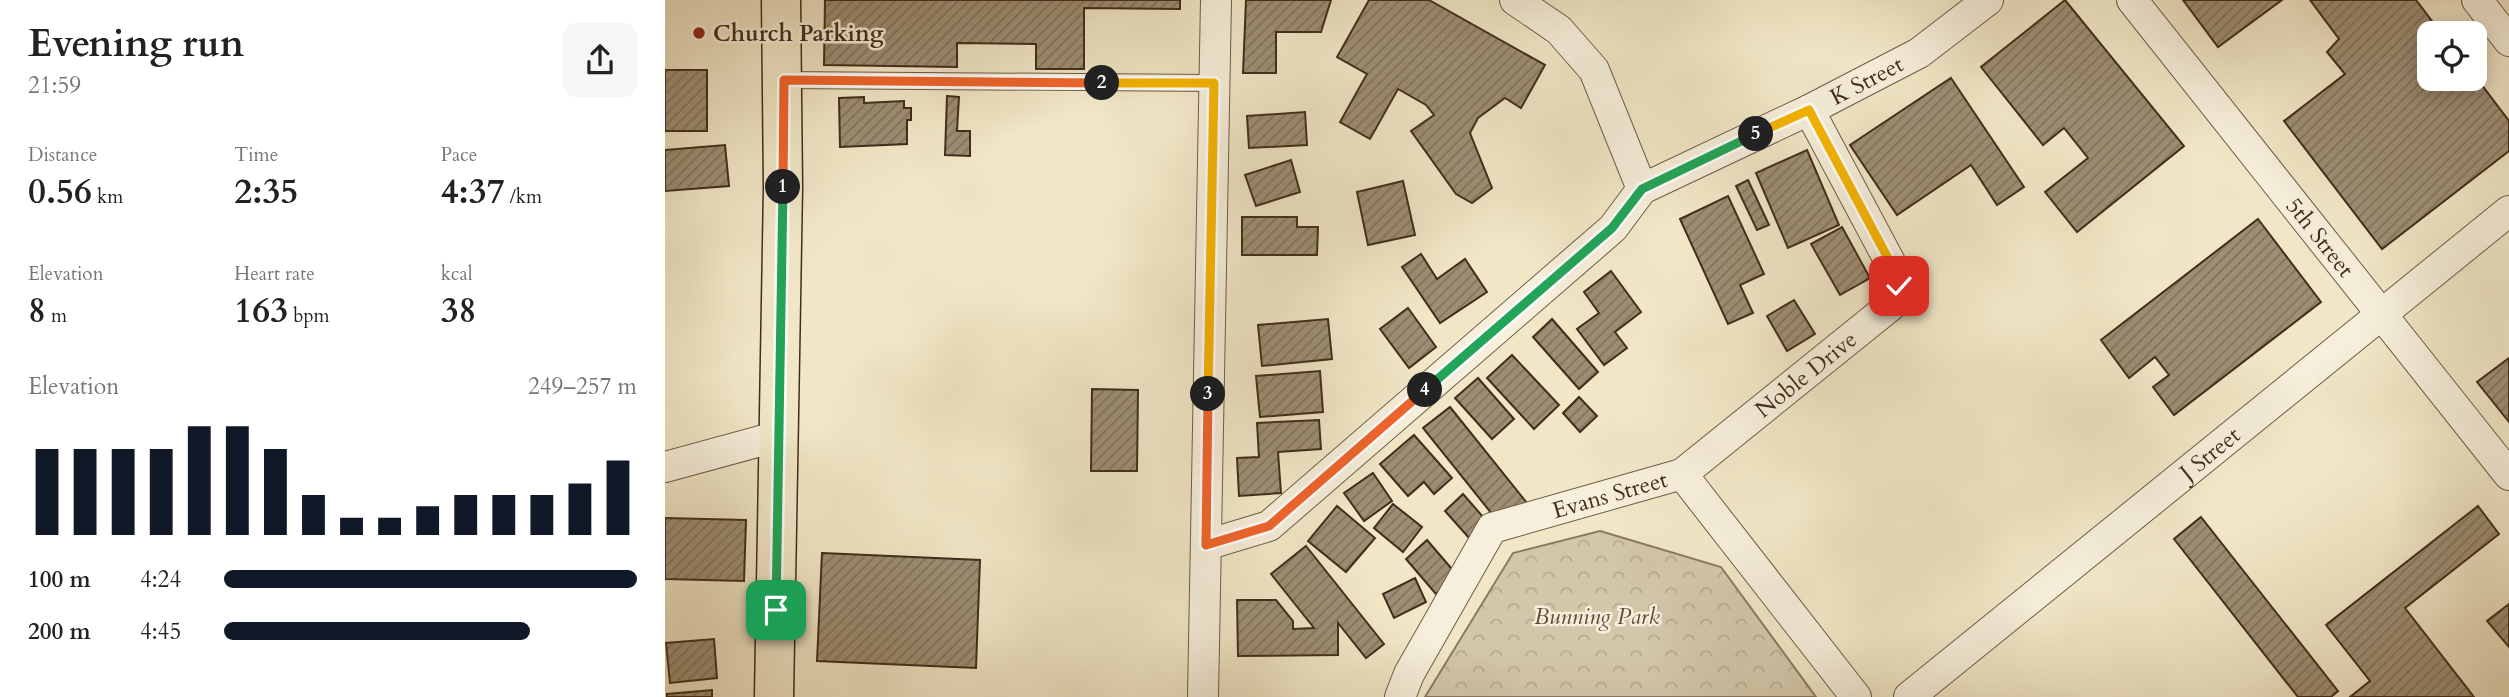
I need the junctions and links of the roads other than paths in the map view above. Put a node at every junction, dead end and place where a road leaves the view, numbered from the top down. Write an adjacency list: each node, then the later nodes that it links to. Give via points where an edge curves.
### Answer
1 (781, 0): 8 (main road)
2 (1216, 0): 9 (street)
3 (1515, 0): 11 (street, via 1559,30 1594,70)
4 (1988, 0): 10 (street, K Street, via 1919,53)
5 (2132, 0): 13 (street, 5th Street)
6 (2477, 0): 7 (street)
7 (2509, 41)
8 (784, 80): 9 (lane); 14 (main road)
9 (1214, 83): 18 (street)
10 (1809, 110): 11 (street, K Street); 16 (street, Noble Drive, via 1890,262 1899,286 1894,303)
11 (1642, 189): 18 (street, K Street, via 1612,228 1269,526)
12 (2509, 211): 13 (street, J Street)
13 (2383, 314): 17 (street, 5th Street); 23 (street, J Street)
14 (779, 436): 15 (street); 19 (main road)
15 (665, 467)
16 (1682, 474): 21 (street, Evans Street, via 1492,528); 22 (street, Evans Street)
17 (2509, 475)
18 (1206, 545): 20 (street)
19 (774, 697)
20 (1203, 697)
21 (1399, 697)
22 (1856, 697)
23 (1909, 697)

